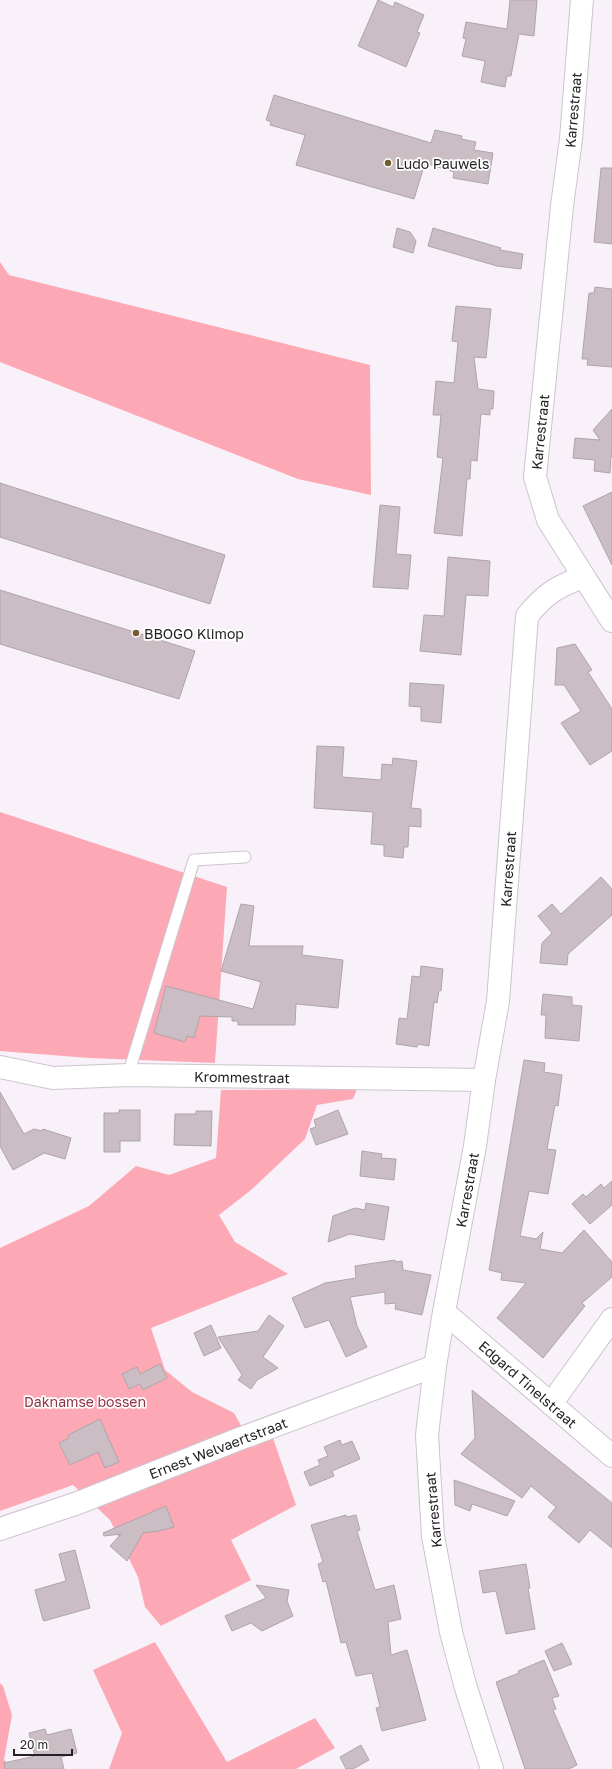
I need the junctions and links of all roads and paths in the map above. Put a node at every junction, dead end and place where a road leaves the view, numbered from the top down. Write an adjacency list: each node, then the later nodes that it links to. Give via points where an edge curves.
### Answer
1 (582, 0): 2 (street, Karrestraat, via 571,139 535,477 548,520)
2 (583, 577): 3 (street); 7 (street, Karrestraat, via 561,584 542,598 527,616 498,1001)
3 (612, 621)
4 (245, 858): 6 (lane, via 194,860)
5 (0, 1068): 6 (street, Krommestraat, via 53,1078)
6 (128, 1075): 7 (street, Krommestraat)
7 (484, 1080): 8 (street, Karrestraat, via 475,1146)
8 (444, 1312): 10 (street, Karrestraat); 11 (street, Edgard Tinelstraat)
9 (612, 1319): 11 (street)
10 (435, 1366): 13 (street, Ernest Welvaertstraat, via 239,1439 78,1503); 14 (street, Karrestraat, via 427,1435 433,1536 451,1632)
11 (551, 1404): 12 (street, Edgard Tinelstraat)
12 (612, 1456)
13 (0, 1529)
14 (492, 1769)

